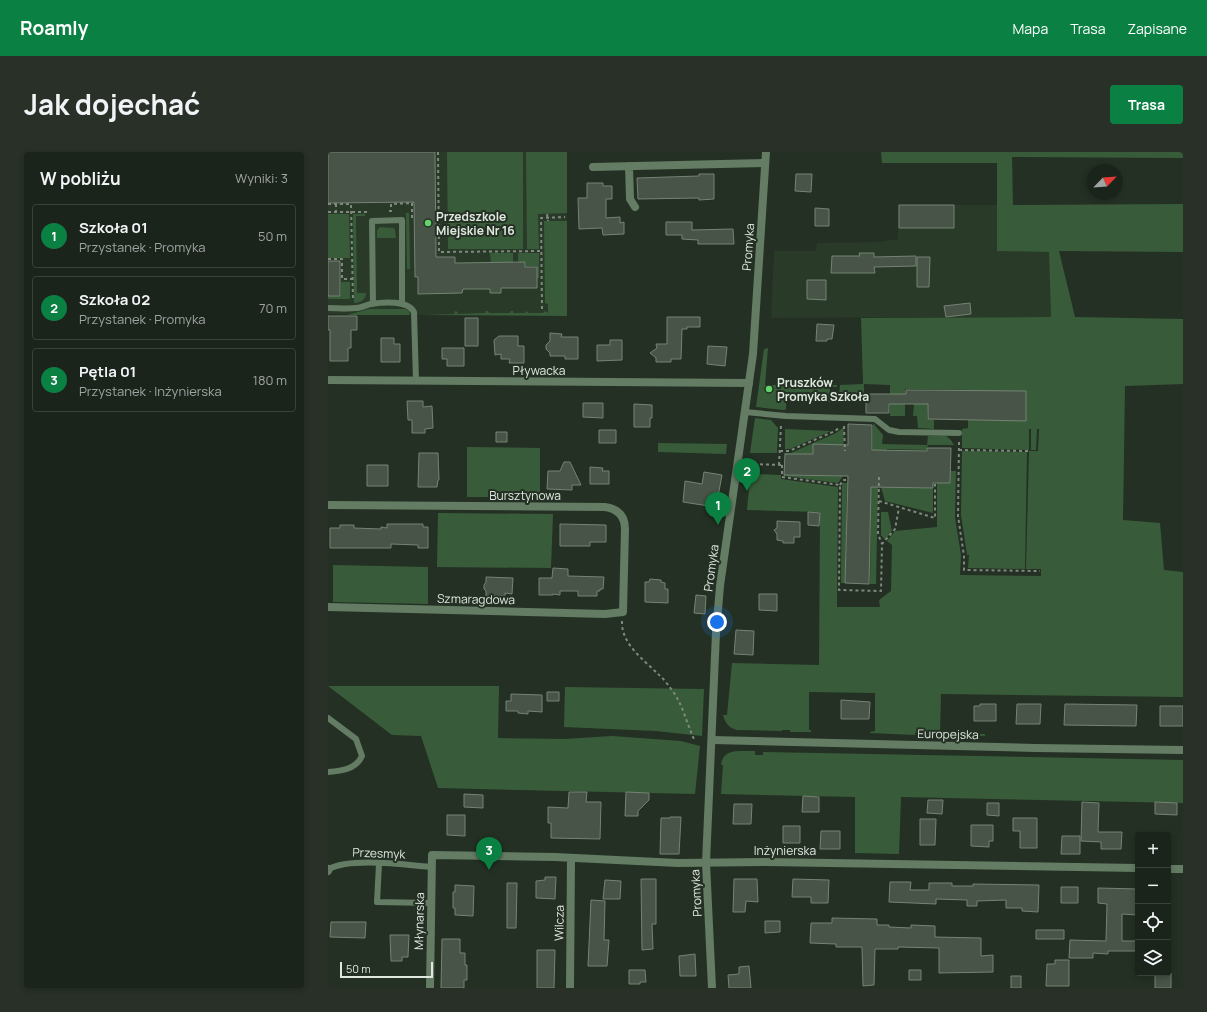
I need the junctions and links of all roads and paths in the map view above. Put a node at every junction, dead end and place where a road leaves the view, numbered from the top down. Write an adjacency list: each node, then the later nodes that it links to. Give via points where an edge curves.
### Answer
1 (438, 152): 14 (path, via 438,252)
2 (766, 152): 3 (street, Promyka)
3 (765, 163): 4 (street); 24 (street, Promyka)
4 (628, 166): 5 (street); 8 (street, via 630,199)
5 (593, 167)
6 (328, 204): 7 (path)
7 (336, 204): 9 (path); 16 (path, via 351,204)
8 (635, 208)
9 (336, 212)
10 (547, 214): 11 (path)
11 (547, 217): 12 (path); 13 (path); 14 (path, via 541,218)
12 (565, 217)
13 (548, 221)
14 (542, 251): 21 (path)
15 (328, 259): 16 (path, via 342,259 342,279)
16 (352, 279): 17 (path)
17 (353, 301)
18 (402, 303): 19 (lane); 19 (lane, via 402,220 372,221); 23 (lane, via 410,306 414,312)
19 (373, 304): 20 (lane, via 357,308)
20 (328, 308)
21 (542, 309)
22 (328, 380): 23 (street, Pływacka)
23 (416, 381): 24 (street, Pływacka)
24 (749, 383): 25 (street, Promyka)
25 (745, 412): 26 (lane); 48 (street, Promyka, via 720,586)
26 (782, 416): 27 (lane); 30 (path)
27 (844, 420): 28 (lane, via 875,419 889,430 900,432); 30 (path, via 835,431 789,451); 31 (path)
28 (959, 433): 29 (path)
29 (959, 450): 32 (path); 43 (path, via 958,516 964,570)
30 (780, 451): 34 (path)
31 (845, 451)
32 (1029, 451)
33 (746, 464): 34 (path)
34 (782, 465): 38 (path, via 782,477)
35 (879, 477): 39 (path)
36 (846, 480): 38 (path)
37 (935, 484): 41 (path, via 935,518)
38 (840, 485): 42 (path, via 839,590 881,591)
39 (879, 502): 41 (path); 42 (path, via 878,534)
40 (328, 505): 45 (street, Bursztynowa, via 611,508 617,511 625,522)
41 (898, 508): 42 (path, via 895,529)
42 (882, 544)
43 (1040, 571)
44 (328, 607): 45 (street, Szmaragdowa, via 605,614)
45 (623, 612): 47 (path, via 624,634 630,646 674,694)
46 (328, 718): 50 (lane, via 356,739 362,756 359,763 343,771)
47 (694, 739)
48 (712, 740): 49 (street, Europejska); 53 (street, Promyka)
49 (1183, 750)
50 (328, 772)
51 (432, 855): 52 (street, Inżynierska); 55 (street, Młynarska)
52 (572, 858): 53 (street, Inżynierska); 62 (street, Wilcza)
53 (706, 863): 56 (street, Inżynierska); 63 (street, Promyka)
54 (380, 864): 55 (lane, Przesmyk); 59 (lane, Przesmyk, via 343,864); 60 (lane, via 377,902)
55 (432, 867): 60 (street, Młynarska)
56 (1135, 868)
57 (1171, 868): 58 (street)
58 (1183, 869)
59 (329, 870)
60 (431, 903): 61 (street, Młynarska)
61 (430, 988)
62 (570, 988)
63 (712, 988)

